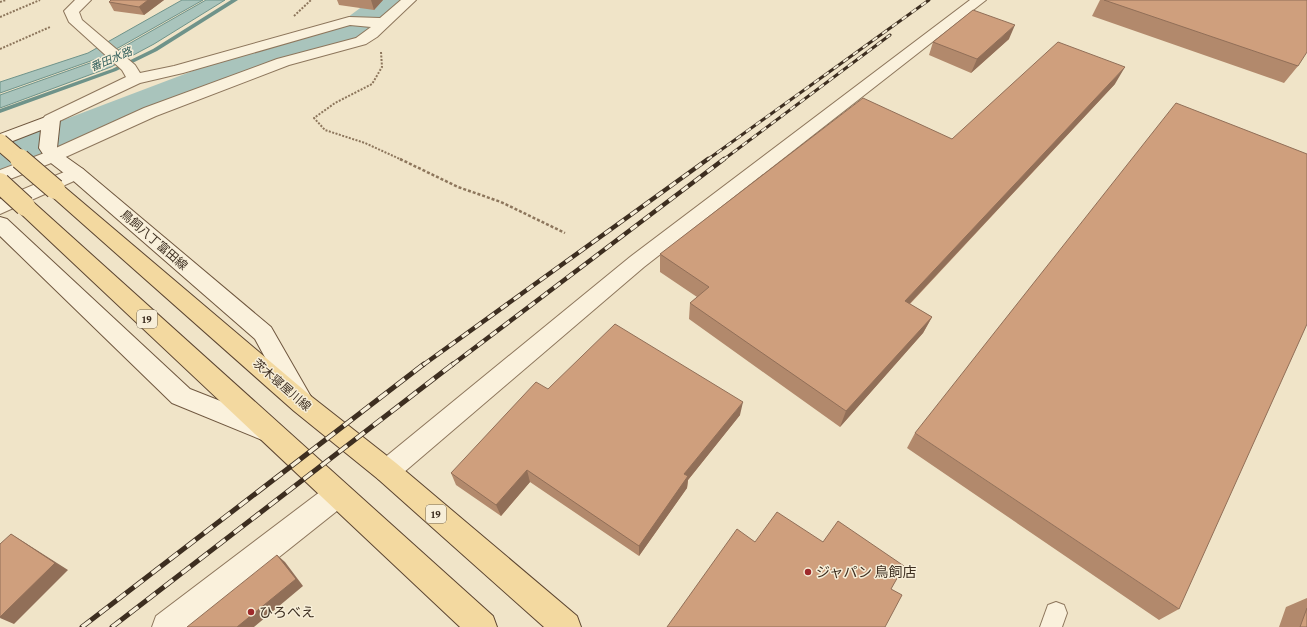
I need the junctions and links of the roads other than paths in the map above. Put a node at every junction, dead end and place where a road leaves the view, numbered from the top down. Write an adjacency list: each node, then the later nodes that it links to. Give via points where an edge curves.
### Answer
1 (84, 0): 5 (street, via 71,11 72,16)
2 (409, 0): 4 (street)
3 (979, 0): 16 (street, via 637,262)
4 (378, 29): 5 (street, via 348,21 177,70); 8 (street, via 353,43 283,62)
5 (132, 74): 6 (street)
6 (51, 122): 7 (street); 8 (street)
7 (0, 141): 14 (main road, 茨木寝屋川線 / 19, bridge)
8 (50, 152): 9 (street, 鳥飼八丁富田線); 10 (street)
9 (76, 173): 12 (street); 14 (street, 鳥飼八丁富田線, via 262,333)
10 (0, 177)
11 (0, 183): 15 (main road, 19, bridge)
12 (0, 207)
13 (0, 224): 15 (street, via 181,396)
14 (303, 404): 16 (main road, 茨木寝屋川線 / 19)
15 (270, 432): 17 (main road, 19)
16 (387, 471): 20 (main road, 茨木寝屋川線 / 19)
17 (338, 494): 18 (street); 19 (main road, 19)
18 (167, 627)
19 (482, 627)
20 (566, 627)

